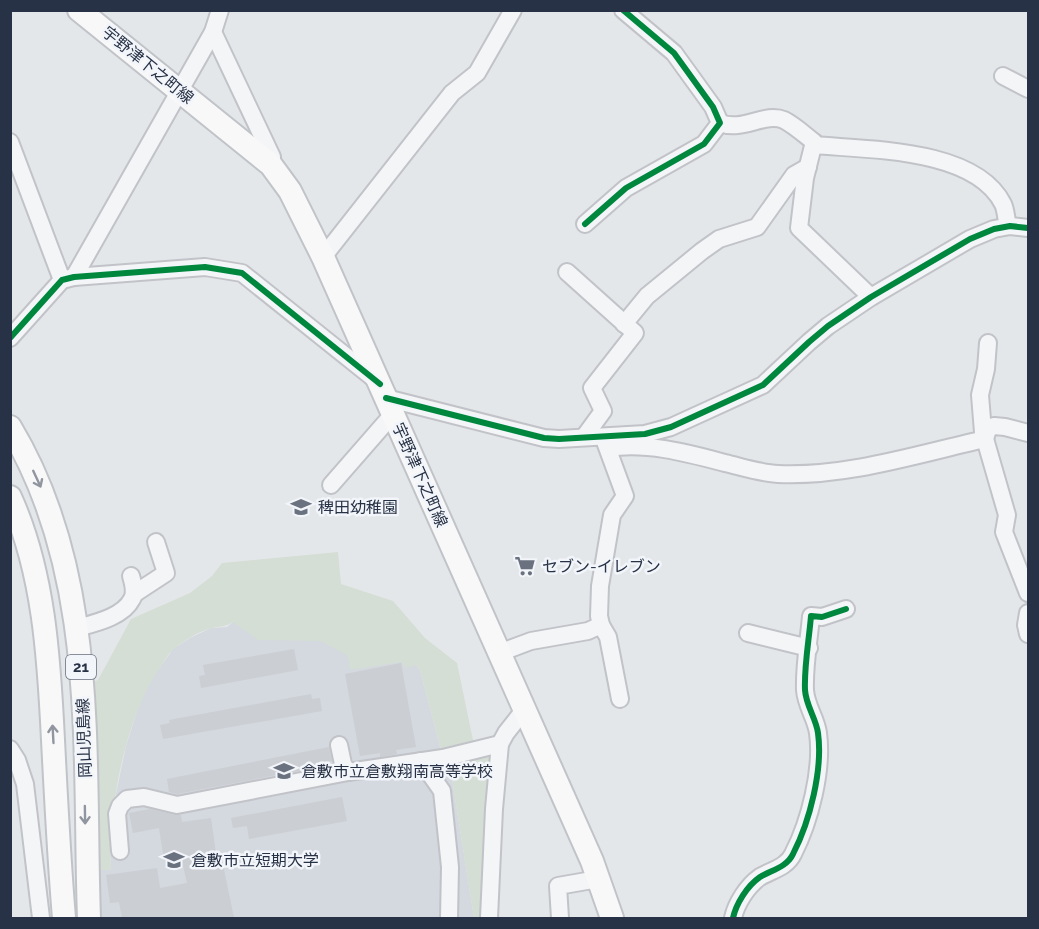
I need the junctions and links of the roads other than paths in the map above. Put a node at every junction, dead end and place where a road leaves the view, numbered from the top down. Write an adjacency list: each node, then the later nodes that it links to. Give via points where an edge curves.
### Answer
1 (79, 10): 7 (main road, 宇野津下之町線)
2 (220, 10): 5 (street)
3 (513, 10): 17 (street, via 477,73 452,93)
4 (623, 10): 9 (street, via 674,53)
5 (213, 32): 7 (street); 12 (street, via 272,157)
6 (1004, 76): 8 (street)
7 (179, 89): 12 (main road, 宇野津下之町線); 19 (street)
8 (1029, 89)
9 (720, 123): 11 (street, via 743,126 773,118 784,120); 14 (street, via 704,144 626,188)
10 (10, 142): 19 (street)
11 (814, 145): 13 (street); 15 (street, via 925,156 951,163 994,191 1004,205)
12 (271, 165): 17 (main road, 宇野津下之町線, via 290,191)
13 (808, 167): 20 (street, via 800,228); 21 (street, via 794,176 757,227 719,239 702,251 647,296)
14 (585, 224)
15 (1008, 226): 16 (street); 20 (street, via 970,238)
16 (1029, 228)
17 (323, 257): 24 (main road, 宇野津下之町線)
18 (567, 272): 21 (street)
19 (68, 278): 22 (street); 24 (street, via 205,267 242,273)
20 (871, 297): 29 (street, via 809,342 763,385 671,427)
21 (624, 324): 27 (street, via 635,333 592,388 603,411)
22 (10, 338)
23 (988, 344): 28 (street, via 980,404)
24 (386, 398): 27 (street, via 544,438); 30 (street); 43 (main road, 宇野津下之町線)
25 (10, 427): 39 (main road, 岡山児島線 / 21, one-way to 39, via 45,497 69,581)
26 (1029, 434): 28 (street, via 994,426 988,429)
27 (584, 437): 29 (street)
28 (985, 439): 29 (street, via 855,468 777,474); 34 (street, via 1007,515 1004,532)
29 (605, 442): 38 (street, via 625,496 612,515 600,586)
30 (331, 485)
31 (10, 496): 54 (main road, 岡山児島線 / 21, one-way to 31, via 46,642 38,587)
32 (156, 542): 35 (street, via 166,573)
33 (131, 576): 35 (street)
34 (1029, 593)
35 (134, 594): 39 (street, via 118,613)
36 (846, 609): 42 (street, via 822,617 811,616)
37 (1029, 613): 41 (street)
38 (601, 625): 43 (street, via 531,641); 44 (street, via 608,637)
39 (77, 628): 55 (main road, 岡山児島線 / 21, one-way to 55)
40 (748, 633): 42 (street)
41 (1029, 634)
42 (809, 648): 60 (street, via 805,688 807,705 818,730 820,754 807,818 793,855 786,864 758,879 742,897)
43 (499, 653): 45 (main road, 宇野津下之町線)
44 (620, 699)
45 (524, 710): 46 (street); 52 (main road, 宇野津下之町線)
46 (500, 744): 49 (street); 57 (street)
47 (339, 745): 50 (street)
48 (10, 749): 53 (street, via 26,784)
49 (421, 761): 50 (street); 56 (street, via 442,791 448,835)
50 (348, 772): 51 (street, via 177,805 144,796 127,799 117,814)
51 (120, 851)
52 (598, 879): 58 (street, via 558,886); 59 (main road, 宇野津下之町線)
53 (42, 918)
54 (64, 918)
55 (89, 918)
56 (449, 918)
57 (489, 918)
58 (560, 918)
59 (612, 918)
60 (733, 918)

